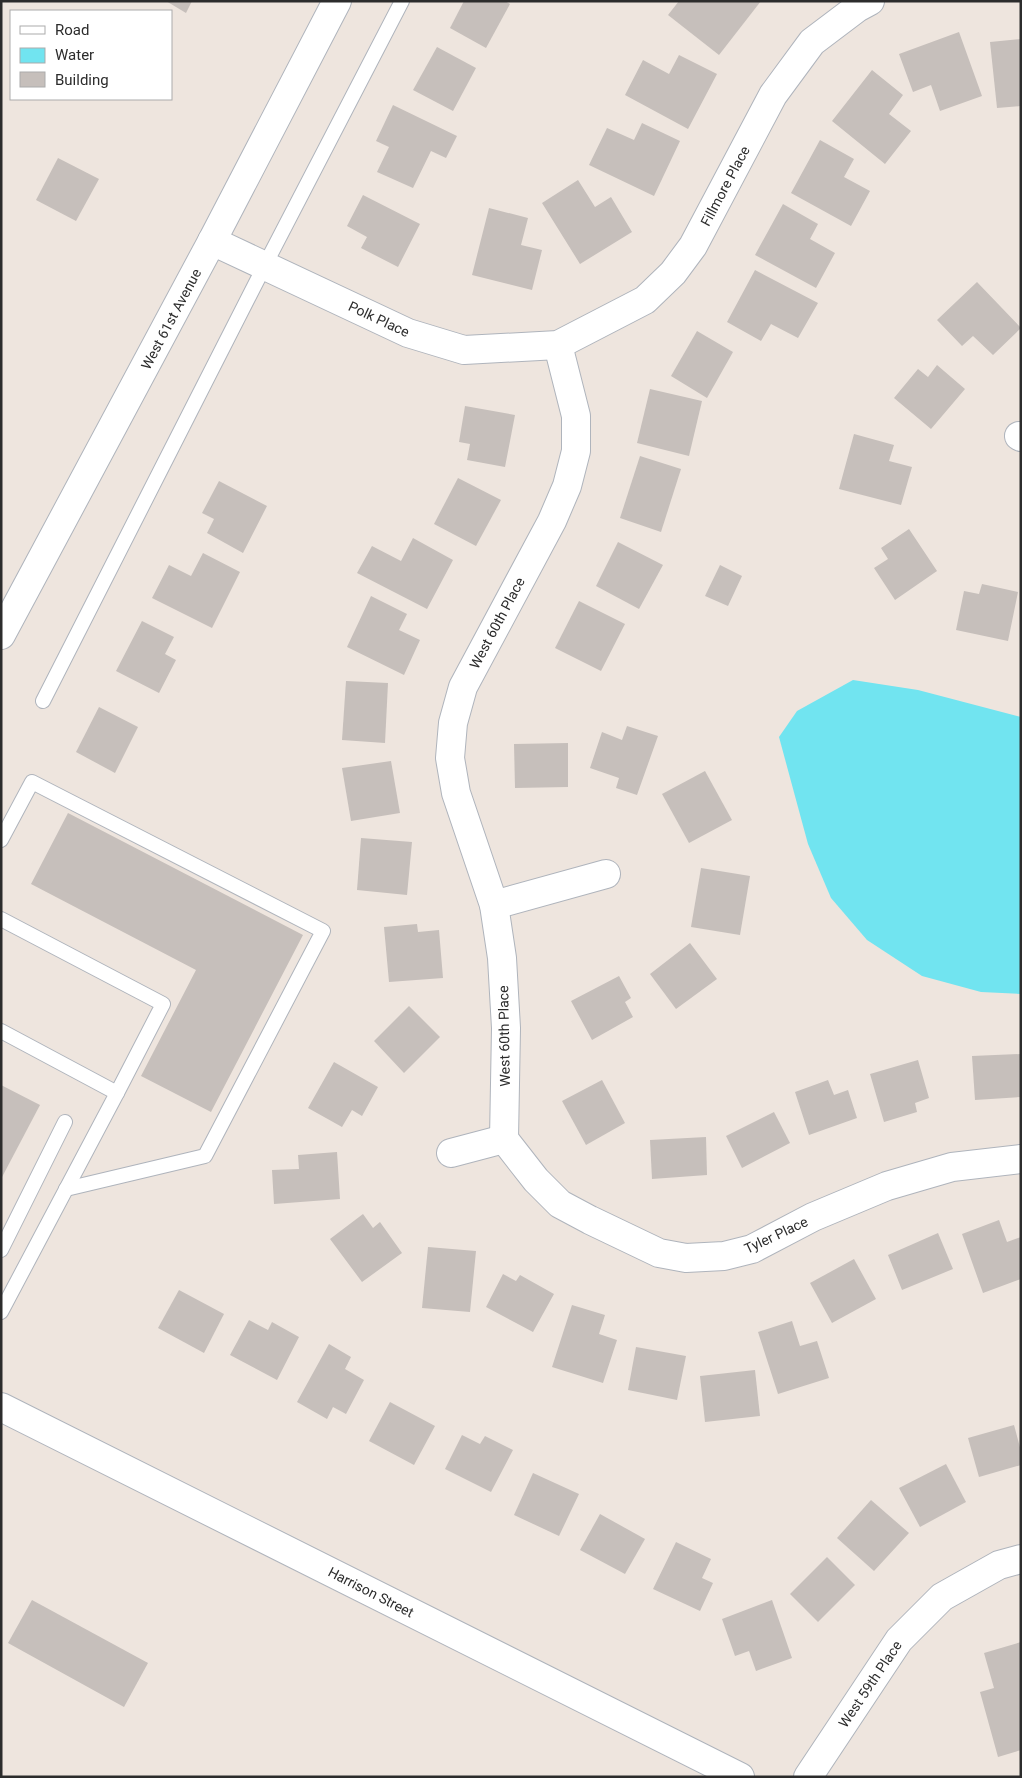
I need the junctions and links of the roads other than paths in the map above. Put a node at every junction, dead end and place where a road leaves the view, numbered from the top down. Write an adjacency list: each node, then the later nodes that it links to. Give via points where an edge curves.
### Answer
1 (337, 1): 4 (street, West 61st Avenue)
2 (402, 1): 5 (lane)
3 (870, 1): 6 (street, Fillmore Place, via 812,42 773,95 693,246 673,274 646,300)
4 (212, 241): 5 (street, Polk Place); 7 (street, West 61st Avenue)
5 (265, 265): 6 (street, Polk Place, via 408,334 464,350); 8 (lane)
6 (558, 345): 11 (street, West 60th Place, via 576,416 576,451 567,486 463,687 454,723 450,758 456,793)
7 (1, 635)
8 (43, 701)
9 (1, 840): 19 (lane, via 32,782 323,931 205,1156)
10 (606, 874): 11 (street)
11 (494, 905): 16 (street, West 60th Place, via 502,958 506,1028)
12 (1, 919): 14 (lane, via 163,1004)
13 (1, 1031): 14 (lane)
14 (117, 1093): 19 (lane)
15 (65, 1122): 20 (lane)
16 (504, 1139): 17 (street); 18 (street, Tyler Place, via 536,1180 560,1204 659,1253 686,1258 724,1256 752,1249 812,1217 887,1186 952,1167)
17 (451, 1152)
18 (1021, 1159)
19 (66, 1189): 22 (lane)
20 (7, 1225): 21 (lane)
21 (1, 1250)
22 (2, 1308)
23 (1, 1407): 25 (street, Harrison Street)
24 (1021, 1559): 26 (street, West 59th Place, via 999,1565 942,1597 899,1640)
25 (740, 1777)
26 (808, 1777)

